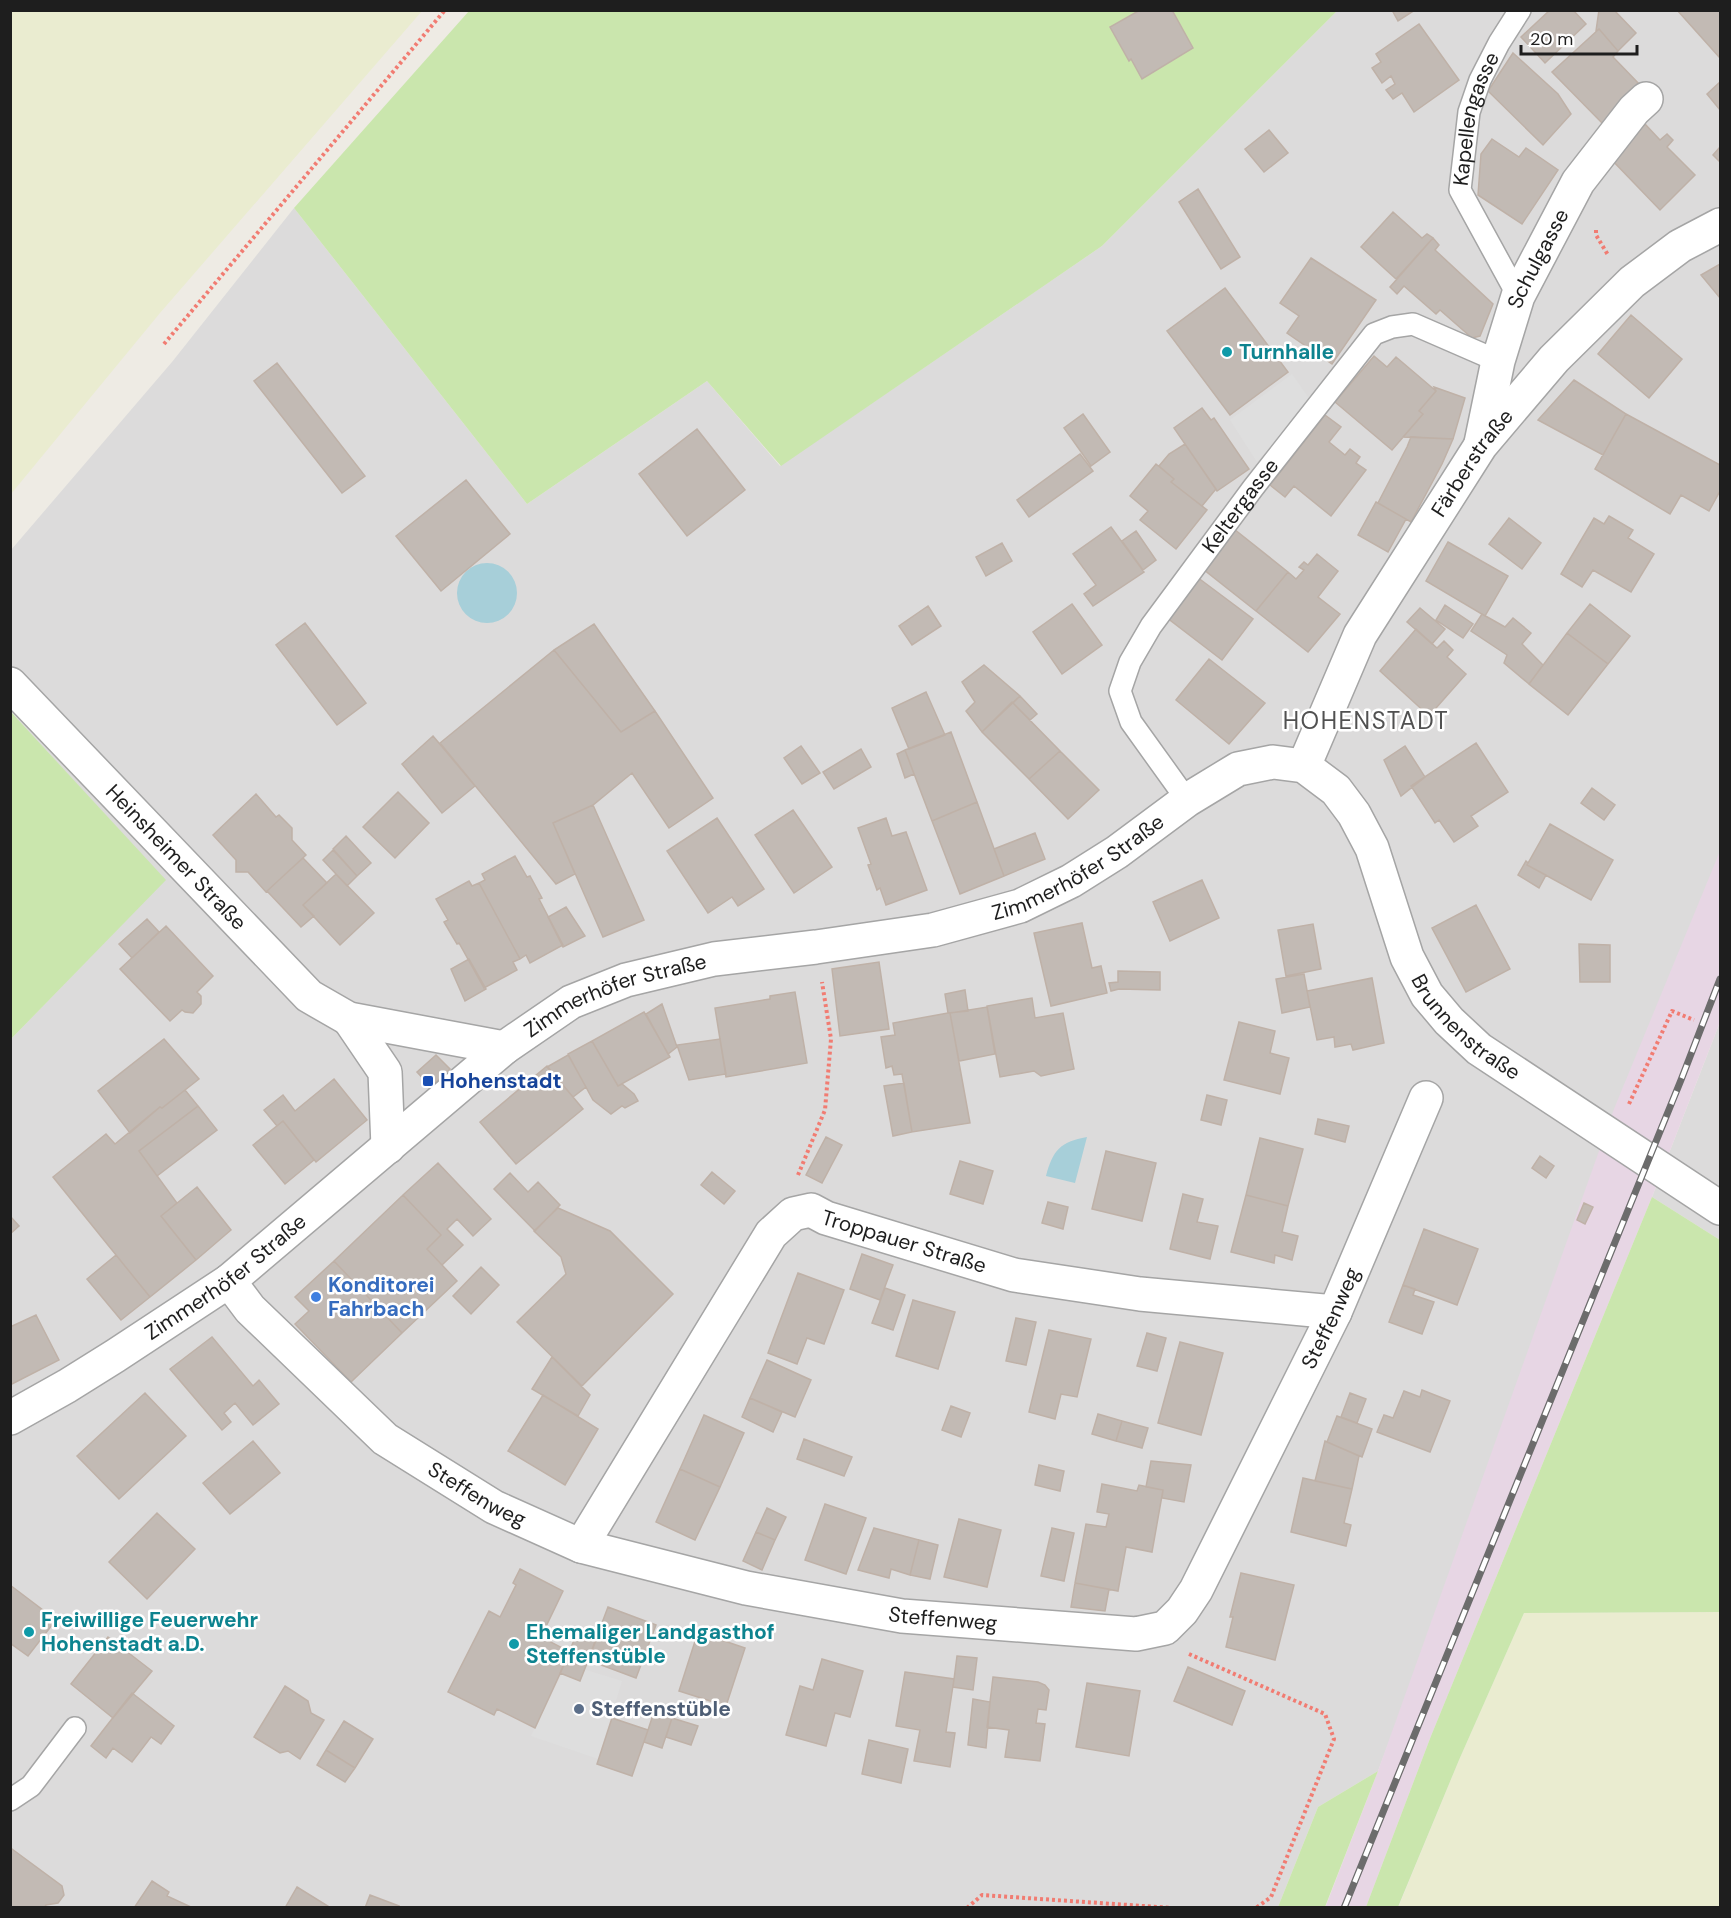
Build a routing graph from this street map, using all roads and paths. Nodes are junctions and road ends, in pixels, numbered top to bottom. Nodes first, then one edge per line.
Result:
1 (446, 10) edge
2 (1520, 10) edge
3 (1646, 99) dead end
4 (1720, 225) edge
5 (1518, 296) junction
6 (165, 344) dead end
7 (1498, 361) junction
8 (1481, 445) junction
9 (10, 684) edge
10 (1304, 766) junction
11 (1187, 800) junction
12 (816, 947) junction
13 (349, 1019) junction
14 (1694, 1020) dead end
15 (504, 1048) junction
16 (1426, 1098) dead end
17 (1629, 1106) dead end
18 (388, 1147) junction
19 (1720, 1208) edge
20 (793, 1214) junction
21 (229, 1281) junction
22 (1335, 1312) junction
23 (10, 1418) edge
24 (581, 1546) junction
25 (1165, 1628) junction
26 (75, 1728) dead end
27 (10, 1800) edge
28 (967, 1908) edge
29 (1173, 1908) edge
30 (1256, 1908) edge

1 - 6 path
2 - 5 lane, Kapellengasse
3 - 5 street, Schulgasse
4 - 8 street, Färberstraße
5 - 7 street, Schulgasse
7 - 8 street, Schulgasse
7 - 11 lane, Keltergasse
8 - 10 street, Färberstraße
9 - 13 street, Heinsheimer Straße
10 - 11 street, Zimmerhöfer Straße
10 - 19 street, Brunnenstraße
11 - 12 street, Zimmerhöfer Straße
12 - 15 street, Zimmerhöfer Straße
12 - 20 path
13 - 15 street, Heinsheimer Straße
13 - 18 street, Heinsheimer Straße
14 - 17 path
15 - 18 street, Zimmerhöfer Straße
16 - 22 street, Steffenweg
18 - 21 street, Zimmerhöfer Straße
20 - 22 street, Troppauer Straße
20 - 24 street, Troppauer Straße
21 - 23 street, Zimmerhöfer Straße
21 - 24 street, Steffenweg
22 - 25 street, Steffenweg
24 - 25 street, Steffenweg
25 - 30 path
26 - 27 lane
28 - 29 path

